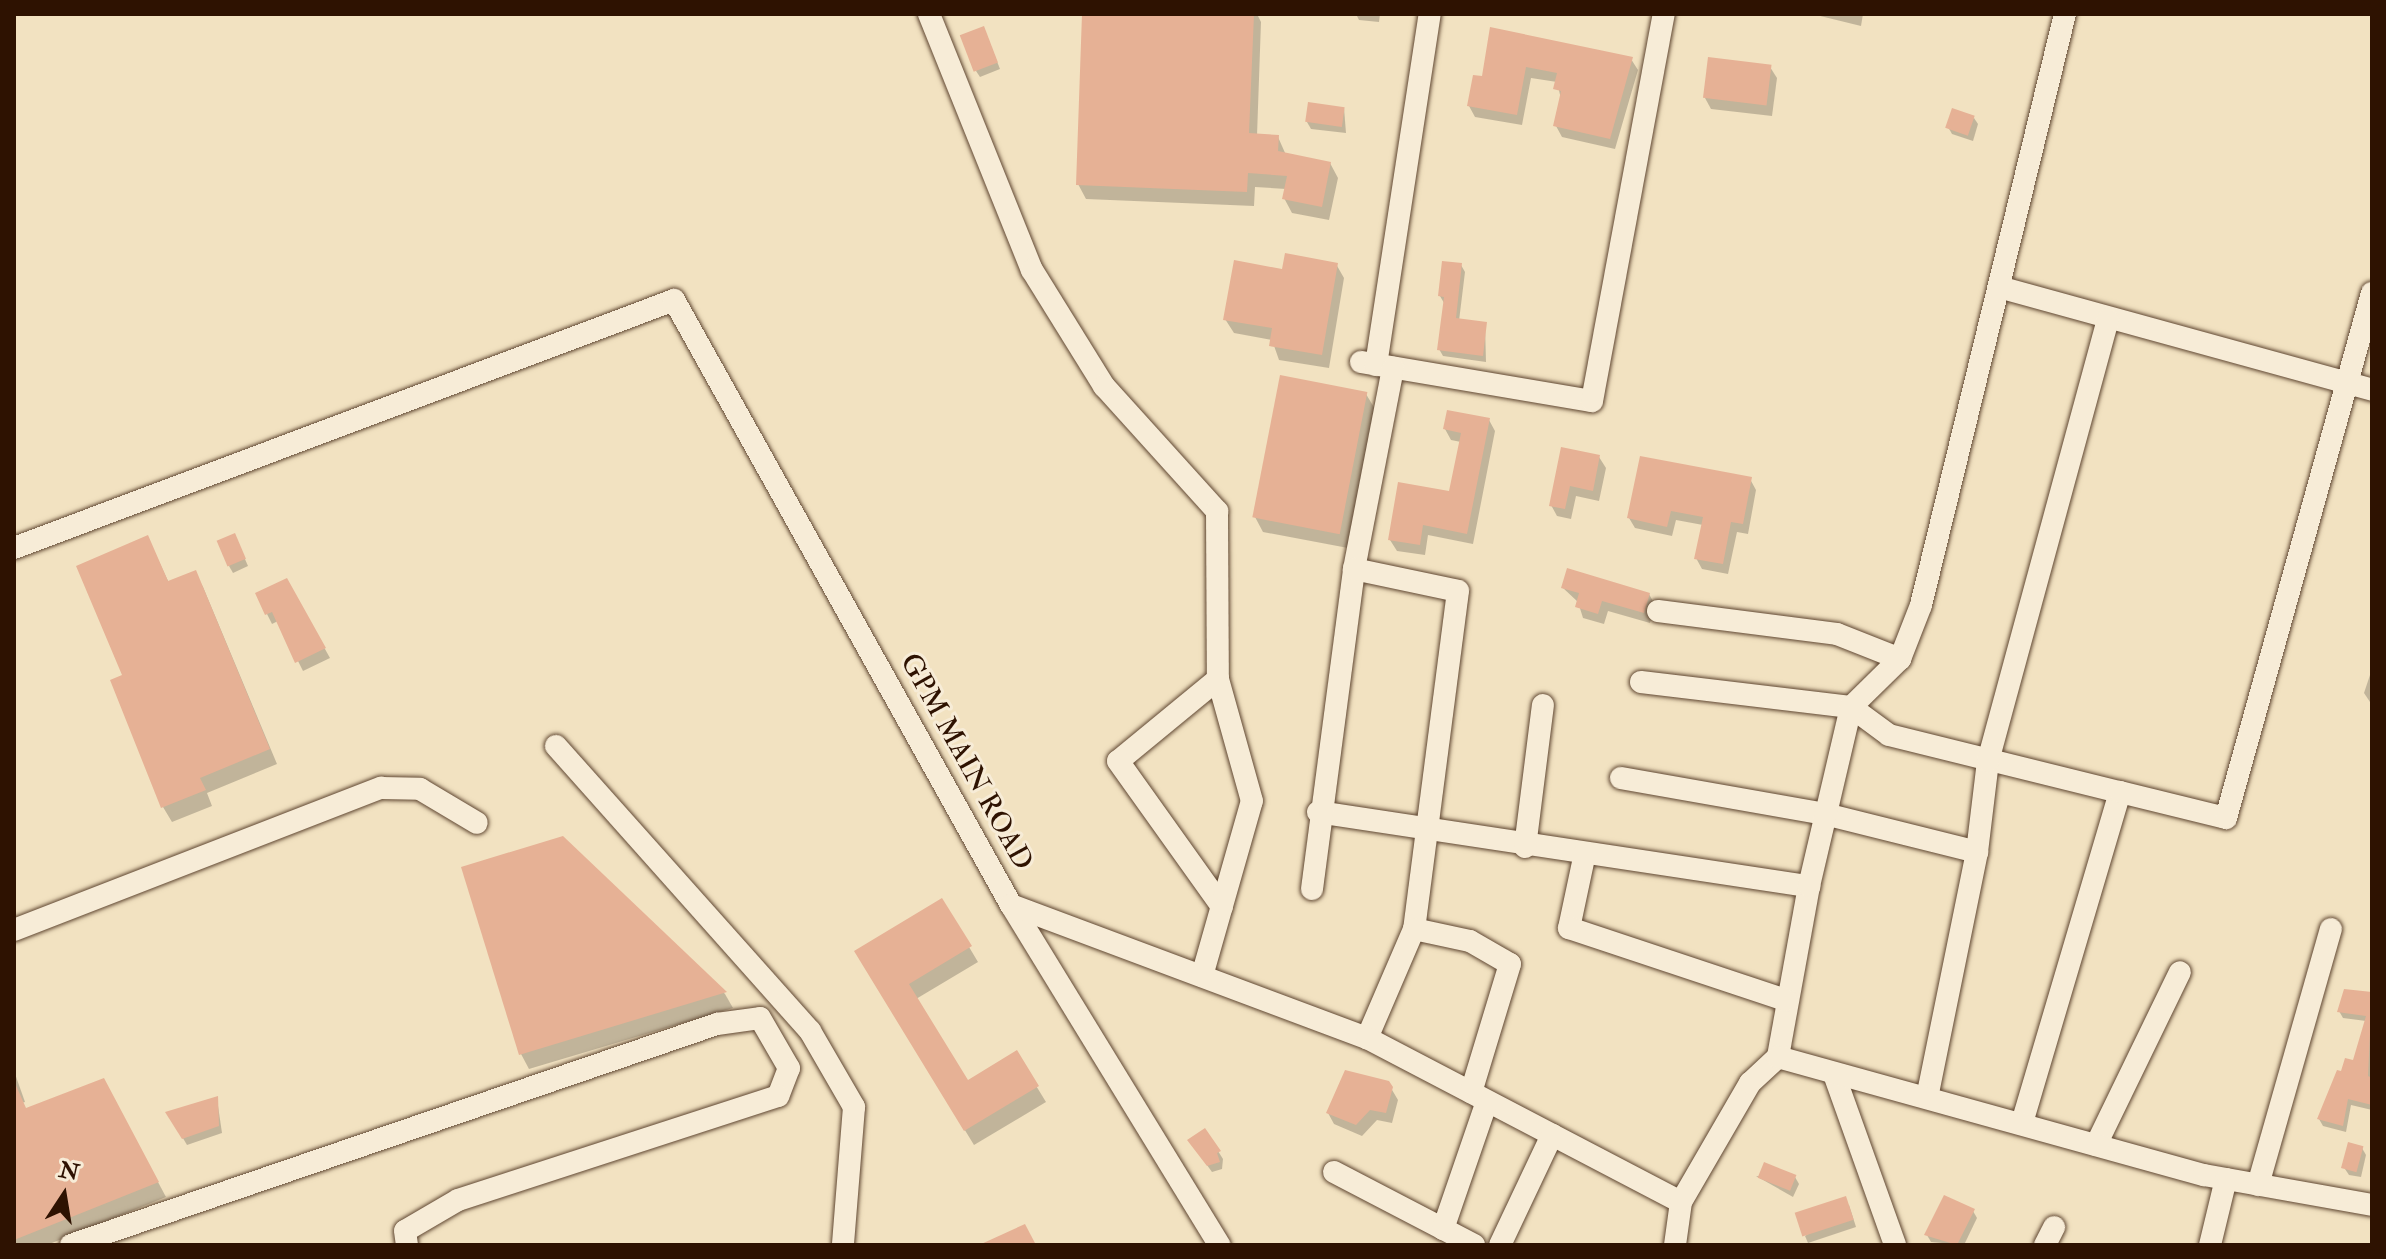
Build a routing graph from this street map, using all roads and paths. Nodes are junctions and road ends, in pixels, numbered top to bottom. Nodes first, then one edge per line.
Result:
1 (929, 14) edge
2 (1430, 14) edge
3 (1664, 14) edge
4 (2065, 14) edge
5 (1999, 287) junction
6 (2372, 293) edge
7 (2108, 320) junction
8 (1377, 365) junction
9 (2347, 383) junction
10 (2372, 390) edge
11 (14, 548) edge
12 (1354, 569) junction
13 (1658, 611) dead end
14 (1900, 659) junction
15 (1218, 679) junction
16 (1641, 682) dead end
17 (1543, 705) dead end
18 (1851, 707) junction
19 (556, 746) dead end
20 (1988, 761) junction
21 (1621, 778) dead end
22 (2120, 792) junction
23 (1318, 812) junction
24 (1825, 814) junction
25 (477, 823) dead end
26 (1425, 832) junction
27 (1525, 847) junction
28 (1977, 852) junction
29 (1585, 853) junction
30 (1809, 886) junction
31 (1312, 889) dead end
32 (1011, 905) junction
33 (1222, 907) junction
34 (1414, 929) junction
35 (2331, 929) dead end
36 (14, 930) edge
37 (2180, 972) dead end
38 (1202, 976) junction
39 (1786, 1000) junction
40 (1367, 1038) junction
41 (1778, 1057) junction
42 (1835, 1077) junction
43 (1479, 1096) junction
44 (1927, 1097) junction
45 (2022, 1123) junction
46 (1552, 1135) junction
47 (2096, 1145) junction
48 (1334, 1172) dead end
49 (2226, 1179) junction
50 (2258, 1185) junction
51 (1681, 1202) junction
52 (2372, 1205) edge
53 (1458, 1239) edge
54 (71, 1245) edge
55 (407, 1245) edge
56 (843, 1245) edge
57 (1219, 1245) edge
58 (1500, 1245) edge
59 (1675, 1245) edge
60 (1895, 1245) edge
61 (2210, 1245) edge

1 - 15 street
2 - 8 street
3 - 8 street
4 - 5 street
5 - 7 street
5 - 14 street
6 - 9 street
7 - 9 street
7 - 20 street
8 - 12 street
9 - 10 street
9 - 22 street
11 - 32 street, GPM MAIN ROAD
12 - 23 street
12 - 26 street
13 - 14 street
14 - 18 street
15 - 33 street
15 - 33 street
16 - 18 street
17 - 27 street
18 - 20 street
18 - 24 street
19 - 56 street
20 - 22 street
20 - 28 street
21 - 24 street
22 - 45 street
23 - 26 street
23 - 31 street
24 - 28 street
24 - 30 street
25 - 36 street
26 - 27 street
26 - 34 street
27 - 29 street
28 - 44 street
29 - 30 street
29 - 39 street
30 - 39 street
32 - 38 street
32 - 57 street, GPM MAIN ROAD
33 - 38 street
34 - 40 street
34 - 43 street
35 - 50 street
37 - 47 street
38 - 40 street
39 - 41 street
40 - 43 street
41 - 42 street
41 - 51 street
42 - 44 street
42 - 60 street
43 - 46 street
43 - 53 street
44 - 45 street
45 - 47 street
46 - 51 street
46 - 58 street
47 - 49 street
48 - 53 street
49 - 50 street
49 - 61 street
50 - 52 street
51 - 59 street
54 - 55 street

